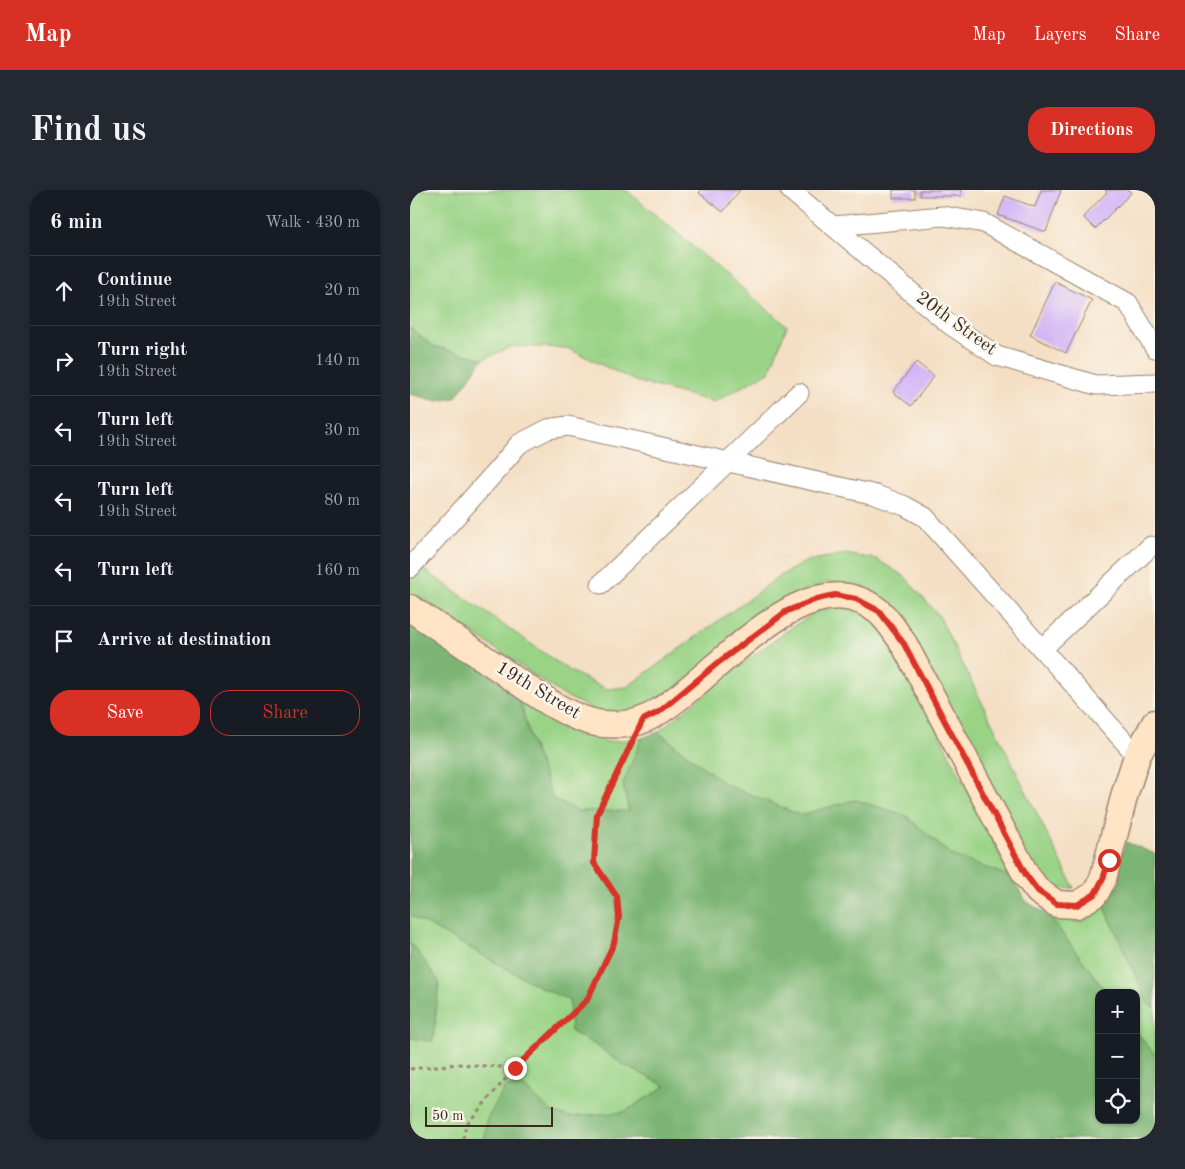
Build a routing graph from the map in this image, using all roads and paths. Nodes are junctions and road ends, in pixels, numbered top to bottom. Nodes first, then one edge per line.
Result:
1 (790, 190) edge
2 (834, 226) junction
3 (1155, 348) edge
4 (1155, 383) edge
5 (799, 393) dead end
6 (727, 462) junction
7 (1151, 546) dead end
8 (410, 568) edge
9 (601, 584) dead end
10 (410, 608) edge
11 (1042, 649) junction
12 (643, 720) junction
13 (1155, 723) edge
14 (1136, 756) junction
15 (515, 1068) junction
16 (410, 1069) edge
17 (463, 1139) edge

1 - 2 street, 20th Street
2 - 3 street
2 - 4 street, 20th Street
5 - 6 street
6 - 8 street
6 - 9 street
6 - 11 street
7 - 11 street
10 - 12 street, 19th Street
11 - 14 street
12 - 14 street, 19th Street
12 - 15 path
13 - 14 street, 19th Street
15 - 16 path
15 - 17 path

